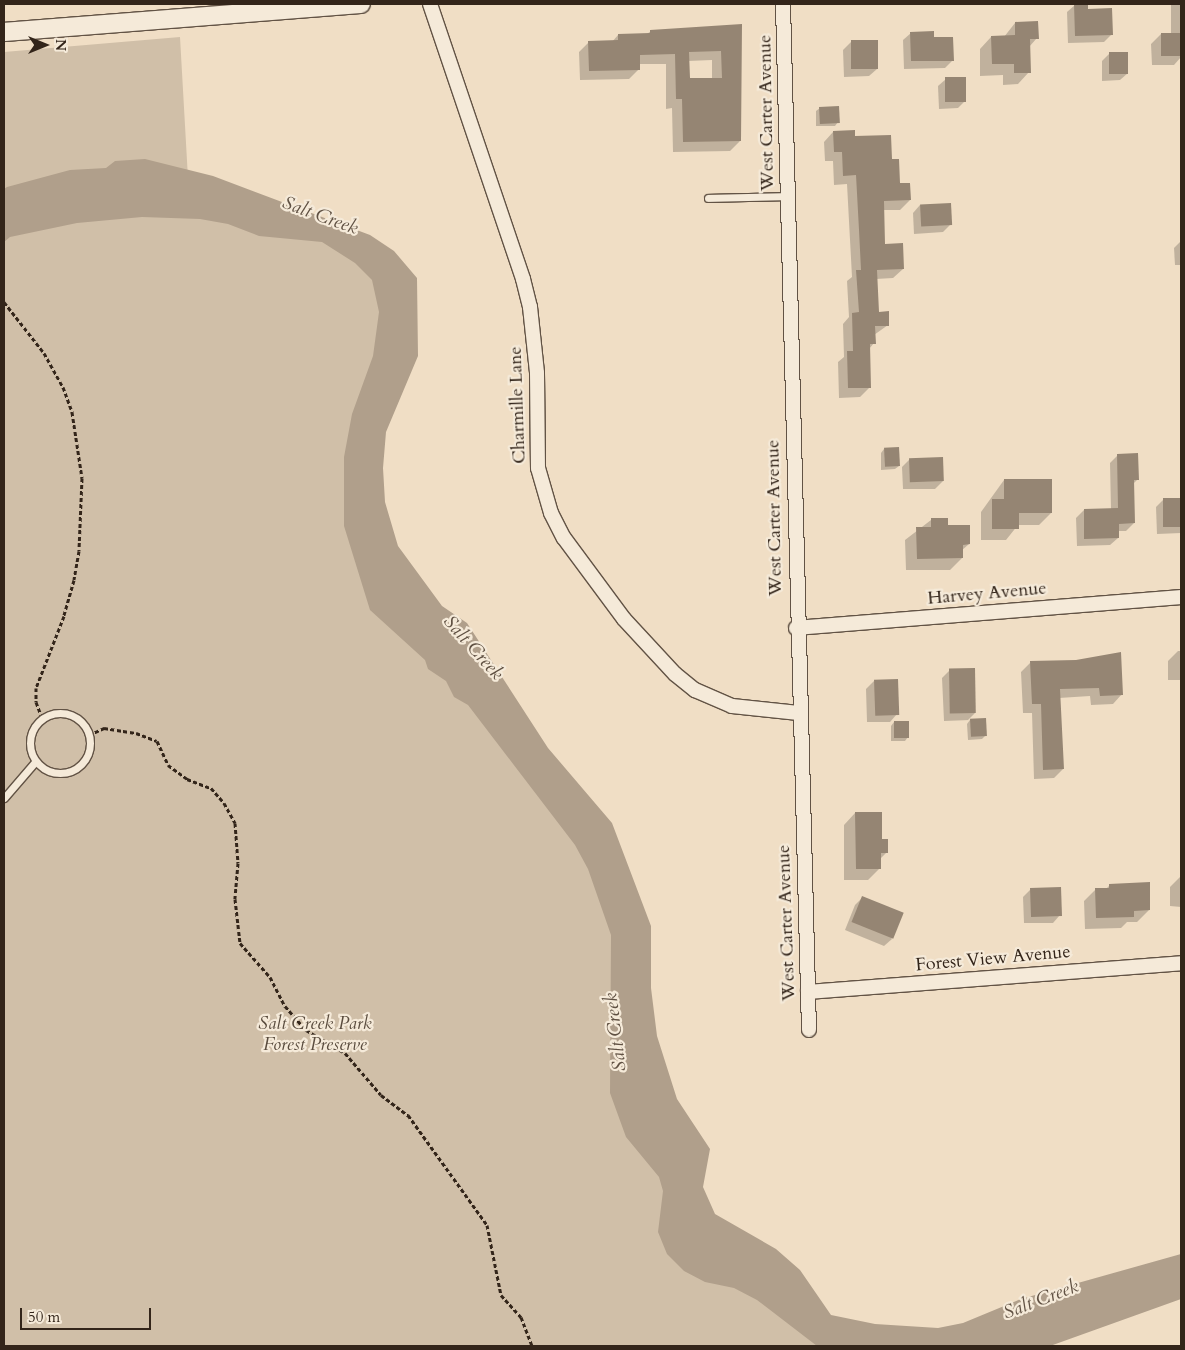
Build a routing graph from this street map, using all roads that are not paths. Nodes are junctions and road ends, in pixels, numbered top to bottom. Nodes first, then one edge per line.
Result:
1 (361, 4) edge
2 (430, 4) edge
3 (783, 4) edge
4 (210, 10) edge
5 (4, 32) edge
6 (788, 196) junction
7 (708, 198) dead end
8 (1181, 597) edge
9 (796, 628) junction
10 (799, 713) junction
11 (35, 762) junction
12 (4, 798) edge
13 (1181, 962) edge
14 (808, 992) junction
15 (809, 1030) dead end

1 - 4 street
2 - 10 street, Charmille Lane
3 - 6 street, West Carter Avenue
4 - 5 street
6 - 7 lane
6 - 9 street, West Carter Avenue
8 - 9 street, Harvey Avenue
9 - 10 street, West Carter Avenue
10 - 14 street, West Carter Avenue
11 - 11 lane
11 - 12 lane
13 - 14 street, Forest View Avenue
14 - 15 street, West Carter Avenue

